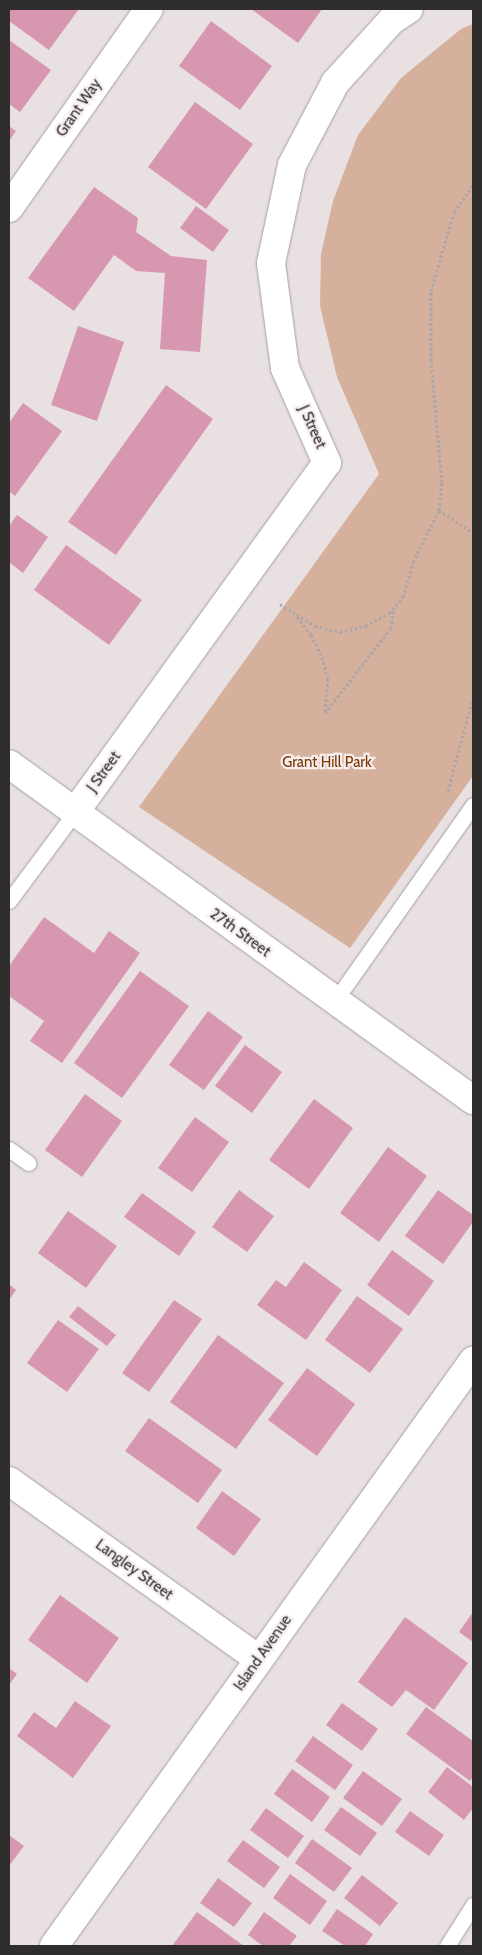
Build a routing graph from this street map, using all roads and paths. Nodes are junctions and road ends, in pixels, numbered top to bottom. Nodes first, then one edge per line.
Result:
1 (149, 9) edge
2 (409, 9) edge
3 (473, 185) edge
4 (9, 208) edge
5 (439, 510) junction
6 (473, 532) edge
7 (280, 604) dead end
8 (394, 607) junction
9 (295, 614) junction
10 (9, 764) edge
11 (473, 805) edge
12 (75, 812) junction
13 (9, 901) edge
14 (334, 1002) junction
15 (473, 1100) edge
16 (9, 1149) edge
17 (28, 1163) dead end
18 (473, 1361) edge
19 (9, 1481) edge
20 (259, 1659) junction
21 (473, 1905) edge
22 (54, 1946) edge
23 (447, 1946) edge

1 - 4 street, Grant Way
2 - 12 street, J Street
3 - 5 path
5 - 6 path
5 - 8 path
7 - 9 path
8 - 9 path
8 - 9 path
10 - 12 street, 27th Street
11 - 14 lane
12 - 13 lane
12 - 14 street, 27th Street
14 - 15 street, 27th Street
16 - 17 lane
18 - 20 street, Island Avenue
19 - 20 street, Langley Street
20 - 22 street, Island Avenue
21 - 23 lane

